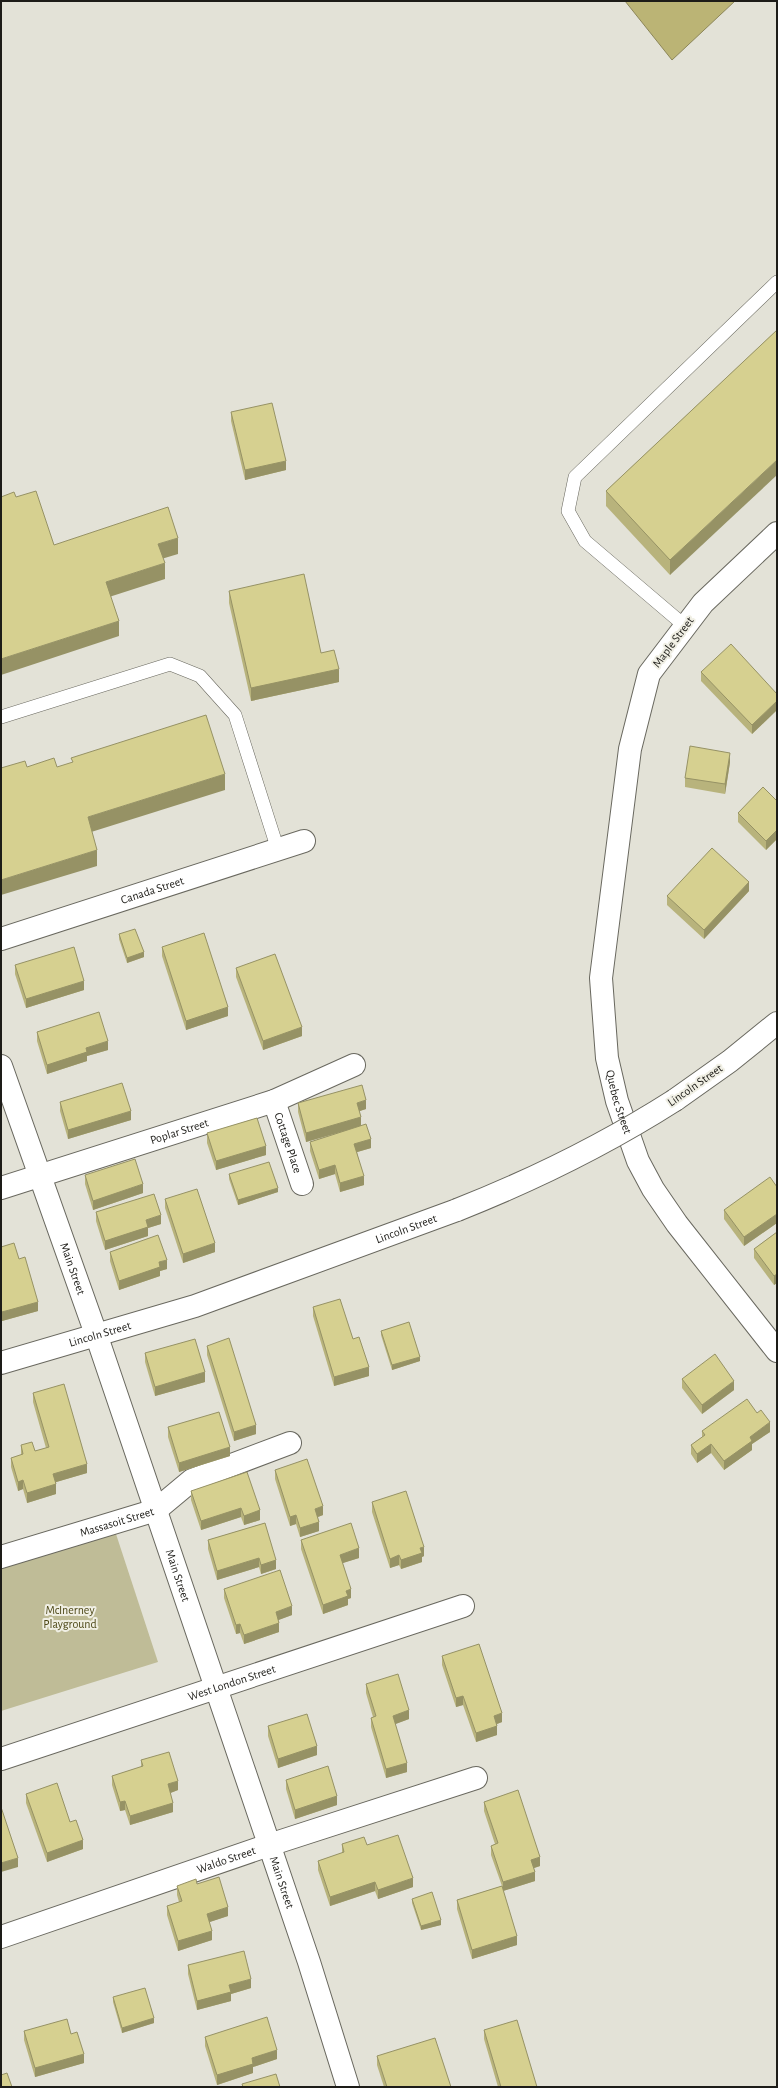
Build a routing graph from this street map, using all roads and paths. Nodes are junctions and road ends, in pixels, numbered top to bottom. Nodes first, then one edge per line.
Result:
1 (777, 282) edge
2 (777, 533) edge
3 (685, 626) junction
4 (1, 717) edge
5 (624, 807) joint
6 (304, 841) dead end
7 (278, 850) junction
8 (1, 939) edge
9 (777, 1023) edge
10 (354, 1065) dead end
11 (1, 1066) edge
12 (274, 1101) junction
13 (40, 1175) junction
14 (302, 1184) dead end
15 (1, 1188) edge
16 (96, 1334) junction
17 (777, 1351) edge
18 (1, 1364) edge
19 (290, 1443) dead end
20 (156, 1510) junction
21 (1, 1557) edge
22 (463, 1606) dead end
23 (216, 1687) junction
24 (1, 1759) edge
25 (476, 1778) dead end
26 (269, 1845) junction
27 (1, 1938) edge
28 (348, 2087) edge

1 - 3 lane
2 - 3 street, Maple Street
3 - 5 street, Maple Street
4 - 7 lane
5 - 17 street, Quebec Street
6 - 7 street, Canada Street
7 - 8 street, Canada Street
9 - 16 street, Lincoln Street, bridge
10 - 12 street, Poplar Street
11 - 13 street, Main Street
12 - 13 street, Poplar Street
12 - 14 street, Cottage Place
13 - 15 street, Poplar Street
13 - 16 street, Main Street
16 - 18 street, Lincoln Street
16 - 20 street, Main Street
19 - 20 street, Massasoit Street
20 - 21 street, Massasoit Street
20 - 23 street, Main Street
22 - 23 street, West London Street
23 - 24 street, West London Street
23 - 26 street, Main Street
25 - 26 street, Waldo Street
26 - 27 street, Waldo Street
26 - 28 street, Main Street

